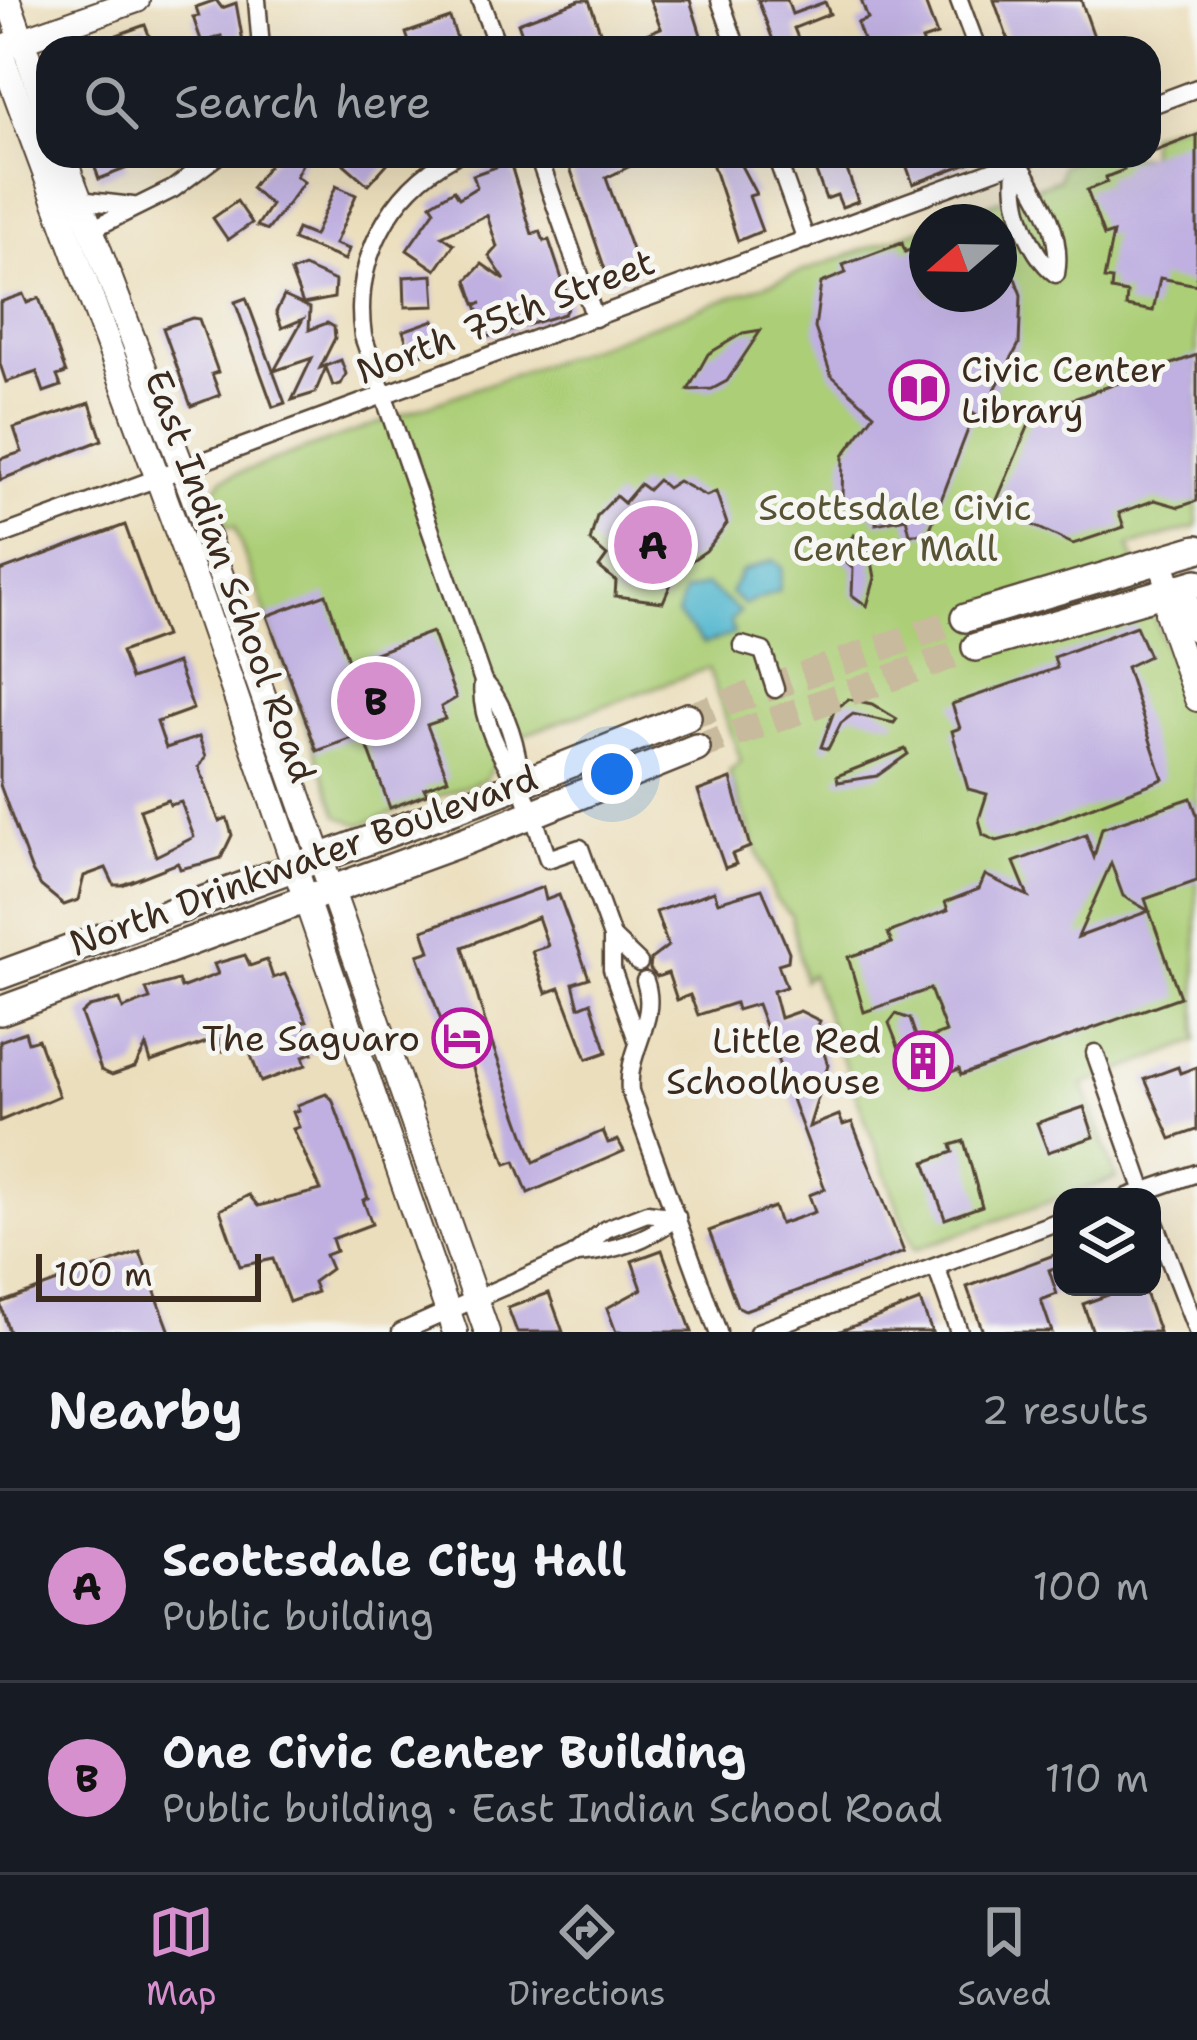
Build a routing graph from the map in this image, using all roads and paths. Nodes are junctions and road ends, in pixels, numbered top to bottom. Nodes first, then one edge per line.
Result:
1 (8, 0) edge
2 (137, 0) edge
3 (257, 0) edge
4 (480, 0) edge
5 (720, 0) edge
6 (959, 0) edge
7 (37, 36) edge
8 (260, 36) edge
9 (494, 36) edge
10 (733, 36) edge
11 (972, 36) edge
12 (36, 37) edge
13 (7, 47) edge
14 (1197, 88) edge
15 (36, 94) edge
16 (1161, 102) edge
17 (36, 123) edge
18 (53, 168) edge
19 (68, 168) edge
20 (202, 168) edge
21 (439, 168) edge
22 (542, 168) edge
23 (780, 168) edge
24 (996, 168) edge
25 (1018, 168) edge
26 (1028, 168) edge
27 (80, 200) junction
28 (134, 206) junction
29 (92, 230) junction
30 (806, 240) junction
31 (595, 318) junction
32 (382, 398) junction
33 (171, 475) junction
34 (0, 536) edge
35 (1197, 549) edge
36 (1160, 560) junction
37 (1184, 587) edge
38 (965, 618) tunnel mouth
39 (1197, 630) edge
40 (742, 645) dead end
41 (976, 647) tunnel mouth
42 (775, 689) dead end
43 (1197, 699) edge
44 (687, 717) tunnel mouth
45 (696, 748) tunnel mouth
46 (519, 784) junction
47 (532, 815) junction
48 (308, 860) junction
49 (319, 894) junction
50 (612, 937) junction
51 (42, 959) junction
52 (0, 975) edge
53 (0, 994) edge
54 (0, 1011) edge
55 (637, 1040) junction
56 (1096, 1053) dead end
57 (1197, 1173) edge
58 (1137, 1188) edge
59 (1157, 1188) edge
60 (677, 1216) junction
61 (1053, 1223) edge
62 (1161, 1238) edge
63 (936, 1267) junction
64 (476, 1299) junction
65 (452, 1323) edge
66 (1197, 1331) edge
67 (401, 1332) edge
68 (487, 1332) edge
69 (718, 1332) edge
70 (758, 1332) edge
71 (958, 1332) edge

1 - 13 main road, East Indian School Road
2 - 7 main road
3 - 8 street
4 - 9 street
5 - 10 street
6 - 11 street
12 - 13 main road
13 - 15 main road, East Indian School Road
13 - 17 main road, East Indian School Road
14 - 16 street
18 - 33 main road, East Indian School Road
19 - 27 main road, East Indian School Road
20 - 28 street
21 - 32 street
22 - 31 street
23 - 30 street
24 - 30 street, North 75th Street
25 - 26 street
27 - 28 street
27 - 29 main road, East Indian School Road
28 - 29 street
29 - 33 main road, East Indian School Road
30 - 31 street, North 75th Street
31 - 32 street, North 75th Street
32 - 33 street, North 75th Street
32 - 46 street
33 - 34 street, North 75th Street
33 - 48 main road, East Indian School Road
35 - 36 main road
36 - 37 main road
36 - 38 main road
37 - 39 main road
37 - 41 main road
37 - 43 main road
40 - 42 street
44 - 46 main road, North Drinkwater Boulevard
45 - 47 main road, North Drinkwater Boulevard
46 - 47 street
46 - 48 main road, North Drinkwater Boulevard
47 - 49 main road, North Drinkwater Boulevard
47 - 50 street
48 - 49 main road, East Indian School Road
48 - 51 main road, North Drinkwater Boulevard
49 - 54 main road, North Drinkwater Boulevard
49 - 64 main road, East Indian School Road
49 - 65 main road, East Indian School Road
50 - 55 street
50 - 55 street
51 - 52 main road, North Drinkwater Boulevard
51 - 53 main road
55 - 60 street
56 - 58 street
57 - 59 street
60 - 64 street
60 - 69 street
61 - 63 street
62 - 66 street
63 - 70 street
63 - 71 street
64 - 65 street
64 - 68 main road, East Indian School Road
65 - 67 street

